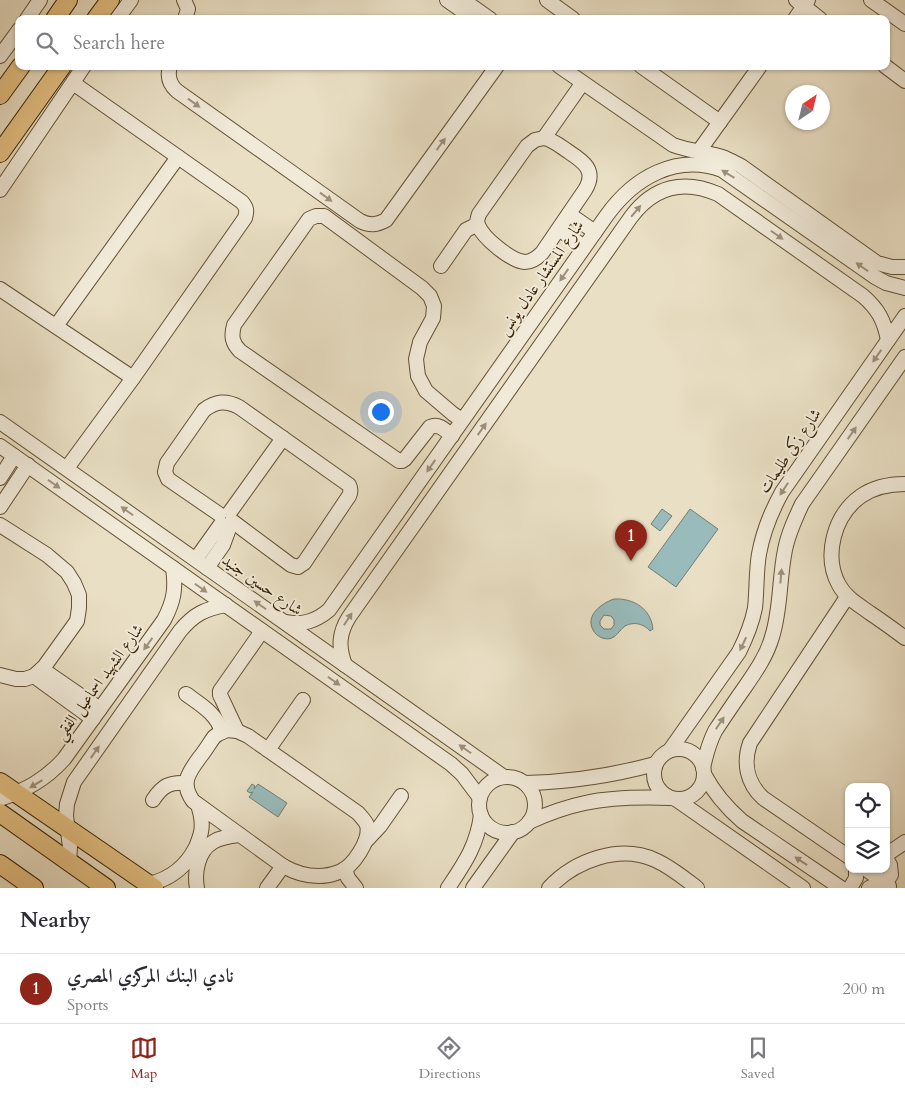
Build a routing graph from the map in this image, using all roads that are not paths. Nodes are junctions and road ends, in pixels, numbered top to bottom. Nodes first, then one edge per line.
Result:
1 (40, 0) edge
2 (68, 0) edge
3 (110, 0) edge
4 (131, 0) edge
5 (184, 0) edge
6 (447, 0) edge
7 (463, 0) edge
8 (547, 0) edge
9 (872, 0) edge
10 (802, 2) edge
11 (30, 15) edge
12 (57, 15) edge
13 (99, 15) edge
14 (120, 15) edge
15 (186, 15) edge
16 (468, 15) edge
17 (484, 15) edge
18 (568, 15) edge
19 (796, 15) edge
20 (816, 15) edge
21 (905, 24) edge
22 (15, 35) edge
23 (0, 56) edge
24 (18, 70) edge
25 (59, 70) edge
26 (81, 70) edge
27 (169, 70) edge
28 (494, 70) edge
29 (564, 70) edge
30 (647, 70) edge
31 (757, 70) edge
32 (890, 70) edge
33 (905, 80) edge
34 (73, 83) junction
35 (579, 88) dead end
36 (0, 95) edge
37 (720, 122) junction
38 (544, 138) junction
39 (699, 151) junction
40 (0, 152) edge
41 (178, 156) junction
42 (0, 190) edge
43 (569, 214) junction
44 (607, 215) junction
45 (478, 225) junction
46 (624, 227) junction
47 (559, 228) junction
48 (595, 232) junction
49 (584, 247) junction
50 (441, 266) dead end
51 (905, 267) edge
52 (905, 288) edge
53 (0, 289) edge
54 (905, 316) edge
55 (56, 326) junction
56 (888, 340) junction
57 (905, 357) edge
58 (133, 378) junction
59 (462, 420) junction
60 (0, 422) edge
61 (452, 436) junction
62 (283, 438) junction
63 (0, 446) edge
64 (14, 456) junction
65 (28, 465) junction
66 (66, 468) junction
67 (0, 478) edge
68 (82, 480) junction
69 (905, 483) edge
70 (71, 496) junction
71 (0, 508) edge
72 (227, 519) junction
73 (0, 525) edge
74 (766, 528) junction
75 (789, 535) junction
76 (196, 560) junction
77 (173, 568) junction
78 (208, 568) junction
79 (357, 570) junction
80 (374, 582) junction
81 (847, 597) junction
82 (226, 606) junction
83 (164, 620) junction
84 (285, 622) junction
85 (180, 631) junction
86 (262, 631) junction
87 (905, 638) edge
88 (345, 665) junction
89 (38, 672) junction
90 (0, 675) edge
91 (186, 694) dead end
92 (303, 700) dead end
93 (97, 714) junction
94 (237, 730) junction
95 (222, 732) junction
96 (268, 750) junction
97 (670, 750) junction
98 (655, 764) junction
99 (58, 766) junction
100 (704, 771) junction
101 (504, 777) junction
102 (0, 782) edge
103 (74, 782) junction
104 (186, 783) junction
105 (525, 783) junction
106 (8, 796) edge
107 (401, 796) dead end
108 (480, 798) junction
109 (673, 799) junction
110 (153, 800) dead end
111 (198, 805) junction
112 (0, 813) edge
113 (481, 815) junction
114 (529, 822) junction
115 (67, 827) junction
116 (513, 832) junction
117 (240, 835) junction
118 (206, 840) junction
119 (365, 842) junction
120 (905, 842) edge
121 (845, 854) edge
122 (890, 854) edge
123 (194, 860) junction
124 (69, 862) junction
125 (0, 864) edge
126 (890, 865) edge
127 (284, 866) junction
128 (346, 869) junction
129 (856, 873) edge
130 (871, 873) edge
131 (559, 885) edge
132 (152, 886) edge
133 (888, 886) edge
134 (34, 888) edge
135 (106, 888) edge
136 (197, 888) edge
137 (267, 888) edge
138 (356, 888) edge
139 (448, 888) edge
140 (473, 888) edge
141 (697, 888) edge
142 (803, 888) edge
143 (841, 888) edge
144 (850, 888) edge
145 (869, 888) edge

1 - 11 street
2 - 12 main road
3 - 13 main road
4 - 14 street
5 - 15 street
6 - 16 street
7 - 17 street
8 - 18 street
9 - 21 street
10 - 19 street
10 - 20 street
22 - 23 street
24 - 36 main road
25 - 40 main road
26 - 34 street
27 -> 28 street
29 - 39 street
30 - 37 street
31 - 37 street
32 - 33 street
34 - 41 street
34 - 42 street
35 - 38 street
37 - 39 street
38 - 43 street
38 - 45 street
39 - 51 street
41 - 55 street
41 - 58 street
43 - 47 street
43 - 48 street
44 - 46 street
44 - 48 street, شارع المستشار عادل يونس
52 -> 44 street, شارع المستشار عادل يونس
45 - 47 street
45 - 50 street
46 -> 56 street
80 -> 46 street
47 - 49 street
48 - 49 street, شارع المستشار عادل يونس
49 -> 59 street, شارع المستشار عادل يونس
53 - 55 street
54 - 56 street, شارع زكى طليمات
55 - 58 street
56 -> 74 street, شارع زكى طليمات
75 -> 57 street
58 - 66 street
59 - 61 street, شارع المستشار عادل يونس
59 - 61 street
60 - 66 street, شارع حسين جنيد
61 -> 79 street, شارع المستشار عادل يونس
62 - 72 street
62 - 72 street
62 - 72 street
63 - 64 street
64 - 65 street
64 - 67 street
65 -> 70 street
65 - 71 street
66 - 68 street, شارع حسين جنيد
68 - 70 street
76 -> 68 street, شارع حسين جنيد
69 - 81 street
70 - 77 street
72 - 76 street
72 - 78 street
73 - 89 street
74 - 75 street
74 -> 97 street, شارع زكى طليمات
100 -> 75 street
76 - 78 street, شارع حسين جنيد
77 -> 82 street
77 - 83 street, شارع الشهيد اسماعيل الفقي
84 -> 78 street, شارع حسين جنيد
79 - 80 street
79 - 84 street, شارع المستشار عادل يونس
88 -> 80 street
81 - 87 street
81 - 121 street
82 - 85 street
82 - 86 street
83 - 85 street
83 -> 93 street, شارع الشهيد اسماعيل الفقي
84 - 88 street, شارع حسين جنيد
103 -> 85 street
86 - 94 street
86 -> 108 street
101 -> 88 street, شارع حسين جنيد
89 - 90 street
89 - 93 street
91 - 95 street
92 - 96 street
93 - 99 street, شارع الشهيد اسماعيل الفقي
94 - 95 street
94 - 96 street
95 - 104 street
96 - 119 street
97 - 98 street
97 - 100 street
98 - 105 street
98 - 109 street
99 - 103 street
99 -> 106 street, شارع الشهيد اسماعيل الفقي
100 - 109 street
143 -> 100 street
101 - 105 street
101 - 108 street
102 - 106 main road
103 - 115 street
104 - 110 street
104 - 111 street
105 - 114 street
106 - 115 main road
107 - 119 street
108 - 113 street
109 - 114 street
109 - 142 street
111 - 117 street
111 - 118 street
112 - 124 main road
113 - 116 street
113 - 139 street
114 - 116 street
115 - 124 street
115 - 132 main road
116 - 140 street
117 - 118 street
117 - 127 street
118 - 123 street
119 - 128 street
120 - 122 street
123 - 132 street
123 - 136 street
124 - 135 main road
125 - 134 main road
126 - 133 street
127 - 128 street
127 - 137 street
128 - 138 street
129 - 144 street
130 - 133 street
131 - 141 street
133 - 145 street

